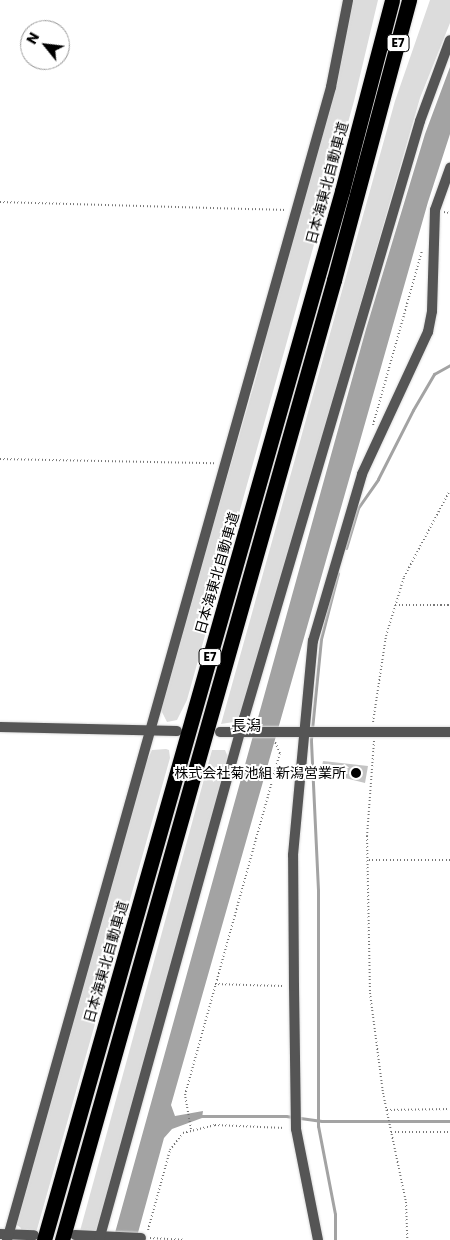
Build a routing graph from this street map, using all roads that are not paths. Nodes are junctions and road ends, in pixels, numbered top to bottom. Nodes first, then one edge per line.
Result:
1 (348, 0) edge
2 (386, 0) edge
3 (392, 0) edge
4 (409, 0) edge
5 (415, 0) edge
6 (450, 40) edge
7 (374, 74) junction
8 (387, 86) junction
9 (450, 168) edge
10 (0, 727) edge
11 (177, 731) dead end
12 (242, 731) junction
13 (304, 731) junction
14 (151, 732) junction
15 (220, 732) dead end
16 (450, 732) edge
17 (5, 1236) edge
18 (39, 1237) edge
19 (68, 1237) edge
20 (103, 1239) edge
21 (144, 1239) edge
22 (318, 1240) edge

1 - 14 street
2 - 7 highway
3 - 7 highway, 日本海東北自動車道 / E7
4 - 8 highway, E7
5 - 8 highway
6 - 12 street
7 - 18 highway, 日本海東北自動車道 / E7
8 - 19 highway, E7
9 - 13 street
10 - 14 street
11 - 14 street
12 - 13 street
12 - 15 street
12 - 20 street
13 - 16 street
13 - 22 street
14 - 17 street
17 - 18 street
19 - 20 street
20 - 21 street

